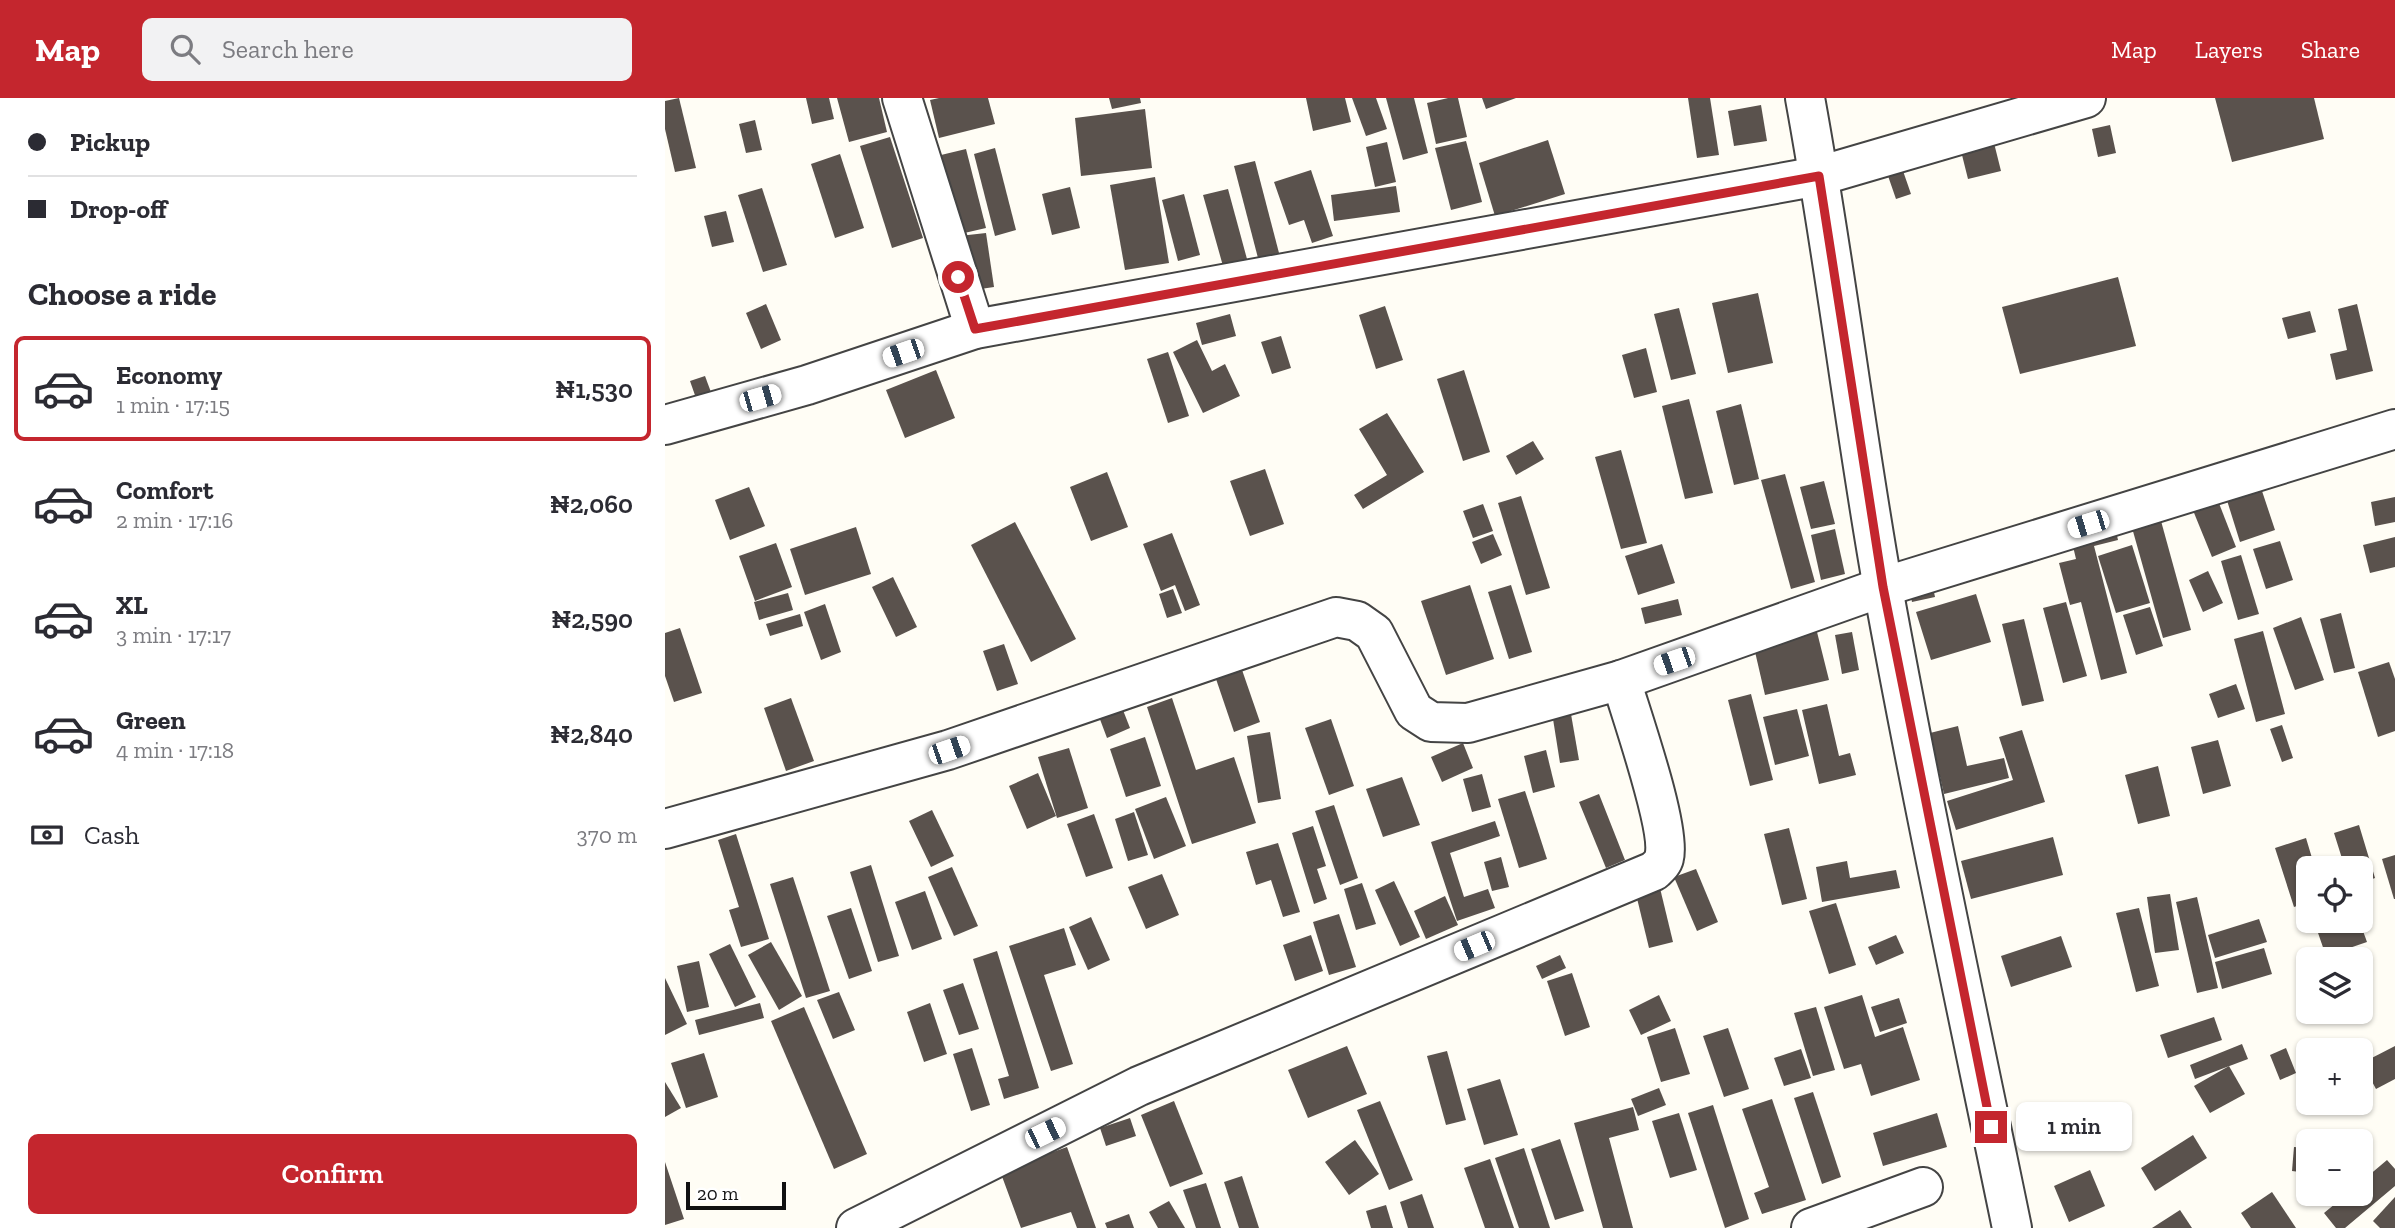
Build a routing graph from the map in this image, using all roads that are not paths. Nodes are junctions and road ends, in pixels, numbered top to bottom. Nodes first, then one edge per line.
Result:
1 (902, 98) edge
2 (1805, 98) edge
3 (2086, 98) edge
4 (1819, 176) junction
5 (975, 329) junction
6 (665, 425) edge
7 (2395, 429) edge
8 (1883, 587) junction
9 (1621, 680) junction
10 (665, 830) edge
11 (1923, 1187) dead end
12 (856, 1228) edge
13 (1811, 1228) edge
14 (2012, 1228) edge

1 - 5 street
2 - 4 street
3 - 4 street
4 - 5 street
4 - 8 street
5 - 6 street
7 - 8 street
8 - 9 street
8 - 14 street
9 - 10 street
9 - 12 street
11 - 13 street

